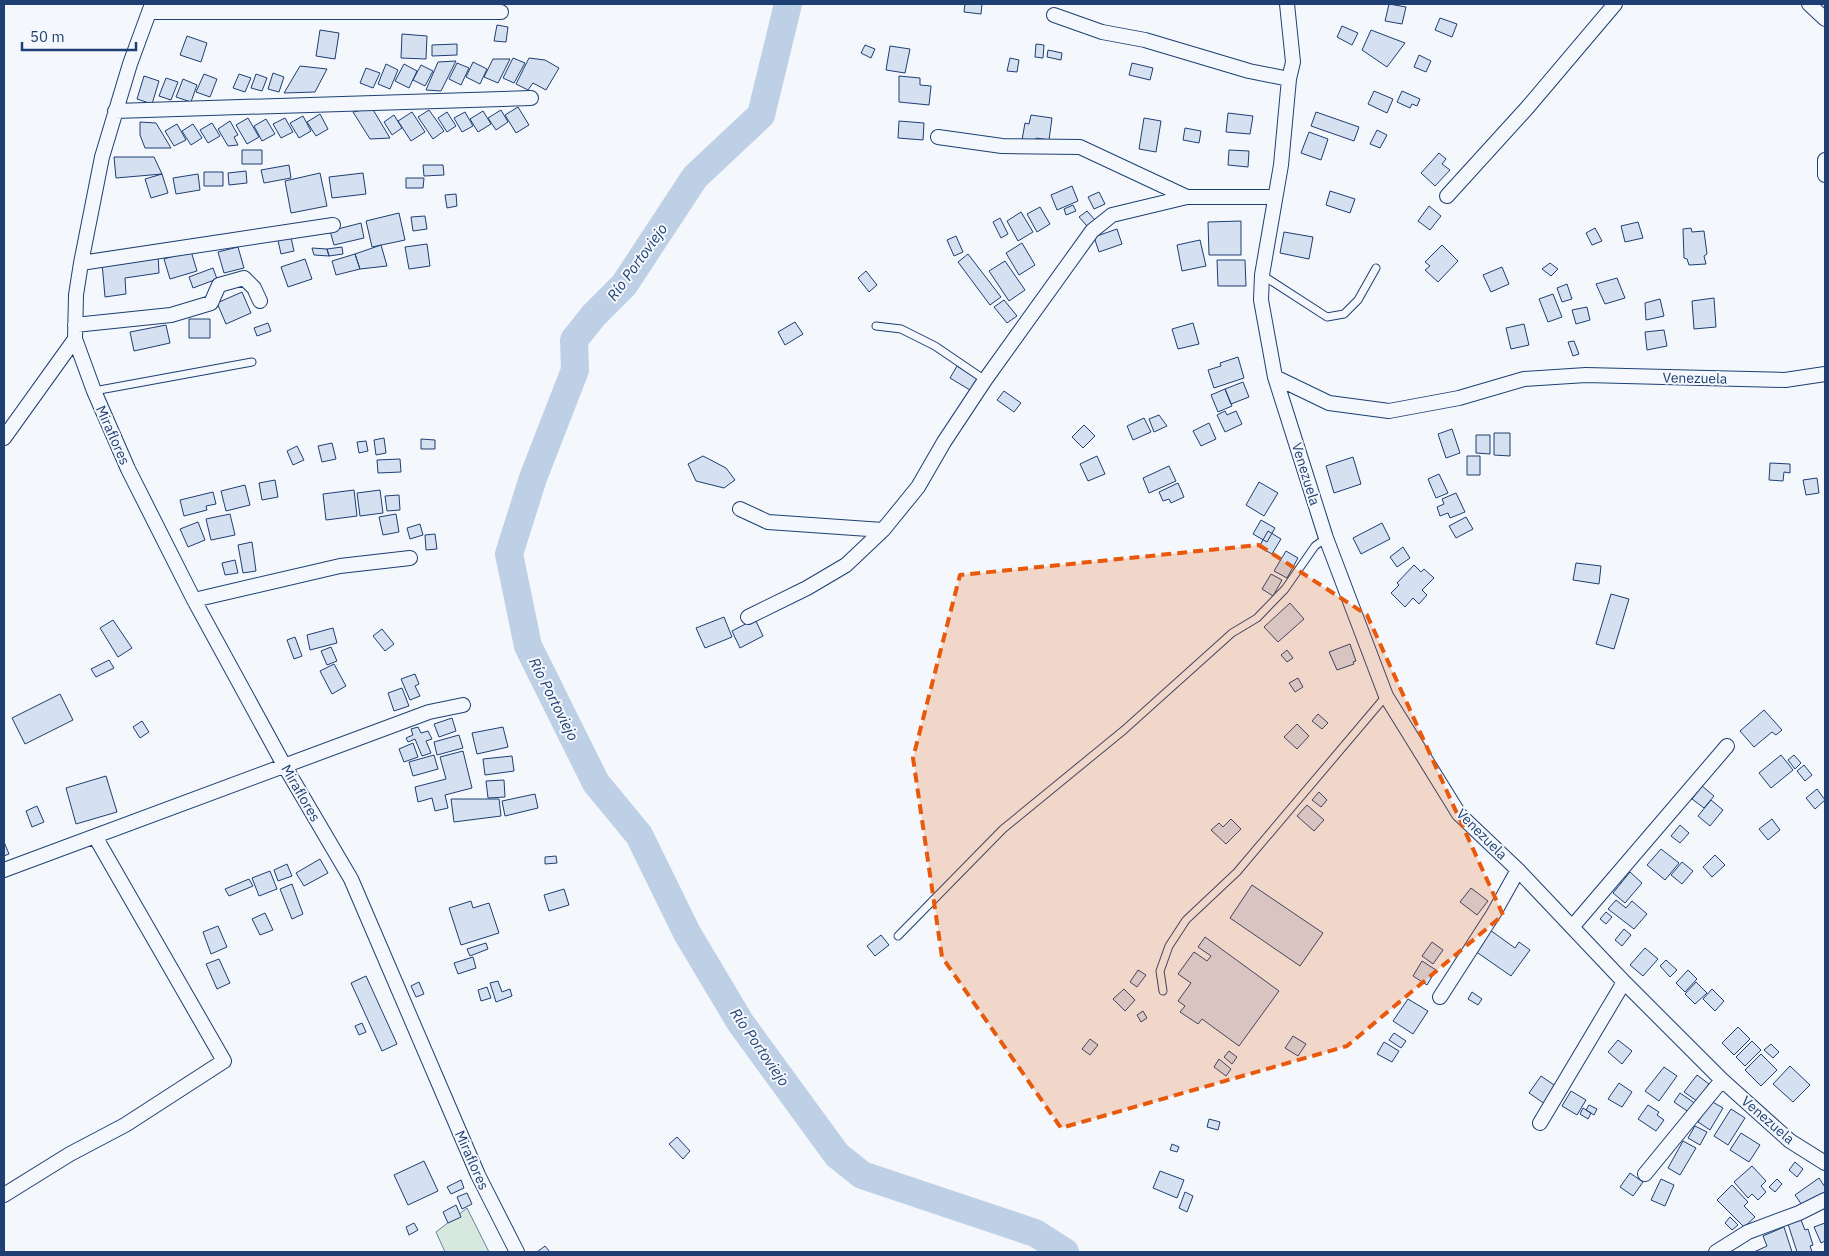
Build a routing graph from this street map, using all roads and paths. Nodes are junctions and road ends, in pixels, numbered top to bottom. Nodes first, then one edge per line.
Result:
1 (1287, 4) edge
2 (1615, 4) edge
3 (1809, 4) edge
4 (150, 8) edge
5 (501, 12) dead end
6 (1054, 15) dead end
7 (1825, 19) edge
8 (1289, 79) junction
9 (531, 98) dead end
10 (115, 111) junction
11 (938, 138) dead end
12 (1825, 160) edge
13 (1825, 176) edge
14 (1447, 196) dead end
15 (1187, 197) junction
16 (1275, 198) junction
17 (333, 224) dead end
18 (81, 263) junction
19 (1376, 268) dead end
20 (1262, 275) junction
21 (260, 301) dead end
22 (74, 325) junction
23 (876, 326) dead end
24 (75, 339) junction
25 (252, 362) dead end
26 (1825, 374) edge
27 (1275, 377) junction
28 (985, 380) junction
29 (94, 391) junction
30 (4, 438) edge
31 (740, 510) dead end
32 (883, 530) junction
33 (1326, 538) junction
34 (410, 558) dead end
35 (194, 600) junction
36 (748, 617) dead end
37 (1386, 696) junction
38 (462, 705) dead end
39 (1728, 746) dead end
40 (284, 765) junction
41 (96, 838) junction
42 (4, 870) edge
43 (1518, 870) junction
44 (1573, 926) junction
45 (898, 936) dead end
46 (1624, 982) junction
47 (1163, 991) dead end
48 (1440, 997) dead end
49 (1722, 1080) junction
50 (1540, 1123) dead end
51 (1825, 1163) edge
52 (1645, 1174) dead end
53 (4, 1195) edge
54 (1825, 1200) edge
55 (517, 1252) edge
56 (1716, 1252) edge

1 - 8 street, Venezuela
2 - 14 street
3 - 7 street
4 - 5 street
4 - 10 street, Miraflores
6 - 8 street
8 - 16 street, Venezuela
9 - 10 street
10 - 18 street, Miraflores
11 - 15 street
12 - 13 street
15 - 16 street
15 - 28 street
16 - 20 street, Venezuela
17 - 18 street
18 - 22 street, Miraflores
19 - 20 lane
20 - 27 street, Venezuela
21 - 22 street
22 - 24 street, Miraflores
23 - 28 lane
24 - 29 street, Miraflores
24 - 30 street
25 - 29 lane
26 - 27 street, Venezuela
27 - 33 street, Venezuela
28 - 32 street
29 - 35 street, Miraflores
31 - 32 street
32 - 36 street
33 - 37 street, Venezuela
33 - 45 lane
34 - 35 street
35 - 40 street, Miraflores
37 - 43 street, Venezuela
37 - 47 lane
38 - 40 street
39 - 44 street
40 - 41 street
40 - 55 street, Miraflores
41 - 42 street
41 - 53 street
43 - 44 street, Venezuela
43 - 48 street
44 - 46 street, Venezuela
46 - 49 street, Venezuela
46 - 50 street
49 - 51 street, Venezuela
49 - 52 street
54 - 56 street

